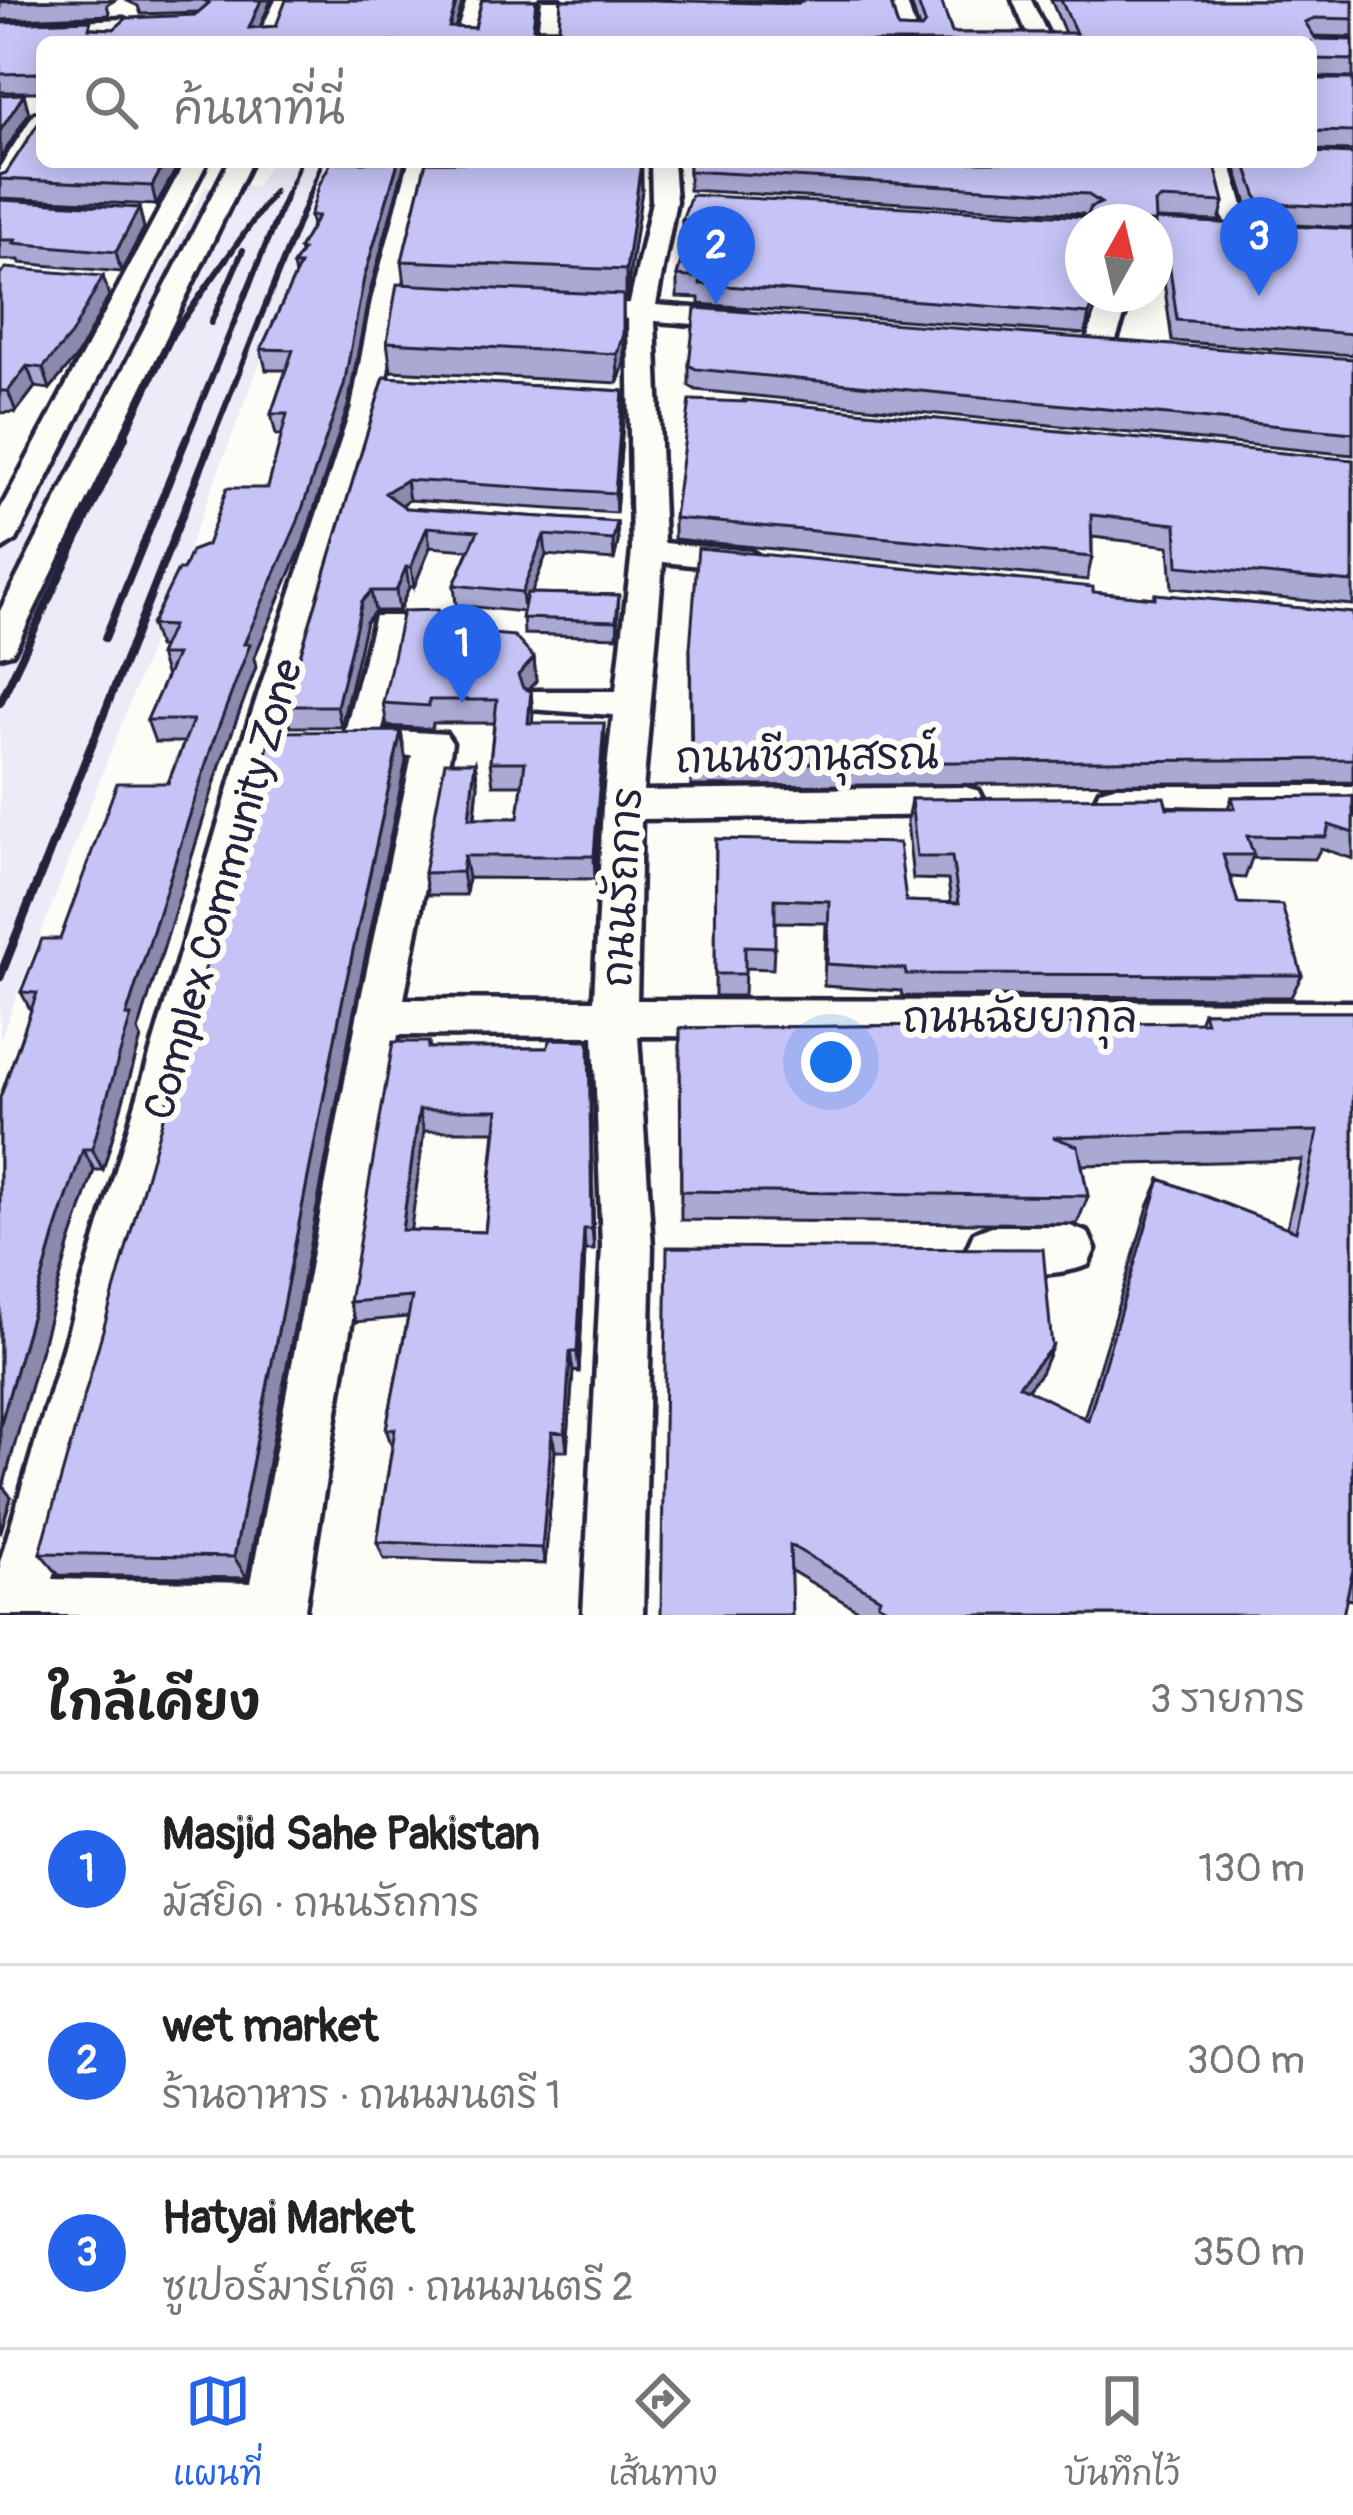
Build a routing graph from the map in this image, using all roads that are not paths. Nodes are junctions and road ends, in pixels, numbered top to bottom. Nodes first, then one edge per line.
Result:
1 (285, 0) edge
2 (476, 0) edge
3 (551, 0) edge
4 (898, 0) edge
5 (1022, 0) edge
6 (106, 5) dead end
7 (660, 5) edge
8 (683, 10) edge
9 (133, 25) junction
10 (0, 30) edge
11 (116, 36) edge
12 (268, 36) edge
13 (466, 36) edge
14 (548, 36) edge
15 (661, 36) edge
16 (907, 36) edge
17 (1038, 36) edge
18 (22, 144) edge
19 (192, 168) edge
20 (237, 168) edge
21 (426, 168) edge
22 (1222, 168) edge
23 (663, 184) edge
24 (0, 185) edge
25 (1241, 234) edge
26 (594, 309) edge
27 (641, 311) junction
28 (1109, 312) edge
29 (778, 322) edge
30 (1099, 348) edge
31 (640, 536) junction
32 (0, 540) edge
33 (789, 565) edge
34 (387, 624) dead end
35 (0, 645) edge
36 (542, 700) dead end
37 (632, 704) junction
38 (311, 743) junction
39 (1084, 800) edge
40 (1353, 800) edge
41 (992, 801) edge
42 (622, 805) junction
43 (615, 1015) junction
44 (379, 1017) junction
45 (1353, 1020) edge
46 (954, 1249) edge
47 (1070, 1249) dead end
48 (15, 1611) edge
49 (613, 1615) edge

1 - 12 street
2 - 13 street
3 - 14 street
4 - 16 street
5 - 17 street
6 - 9 street
7 - 8 street
7 - 15 street
9 - 10 street
9 - 11 street
18 - 24 street
19 - 32 street
20 - 35 street
21 - 38 street, Complex Community Zone
22 - 25 street
23 - 27 street, ถนนรัถการ
26 - 27 street
27 - 29 street
27 - 31 street, ถนนรัถการ
28 - 30 street
31 - 33 street
31 - 37 street, ถนนรัถการ
34 - 38 street
36 - 37 street
37 - 42 street, ถนนรัถการ
38 - 44 street
38 - 48 street, Complex Community Zone
39 - 40 street
41 - 42 street, ถนนชีวานุสรณ์
42 - 43 street, ถนนรัถการ
43 - 44 street, ถนนฉัยยากุล
43 - 45 street, ถนนฉัยยากุล
43 - 49 street, ถนนรัถการ
44 - 48 street
46 - 47 street

